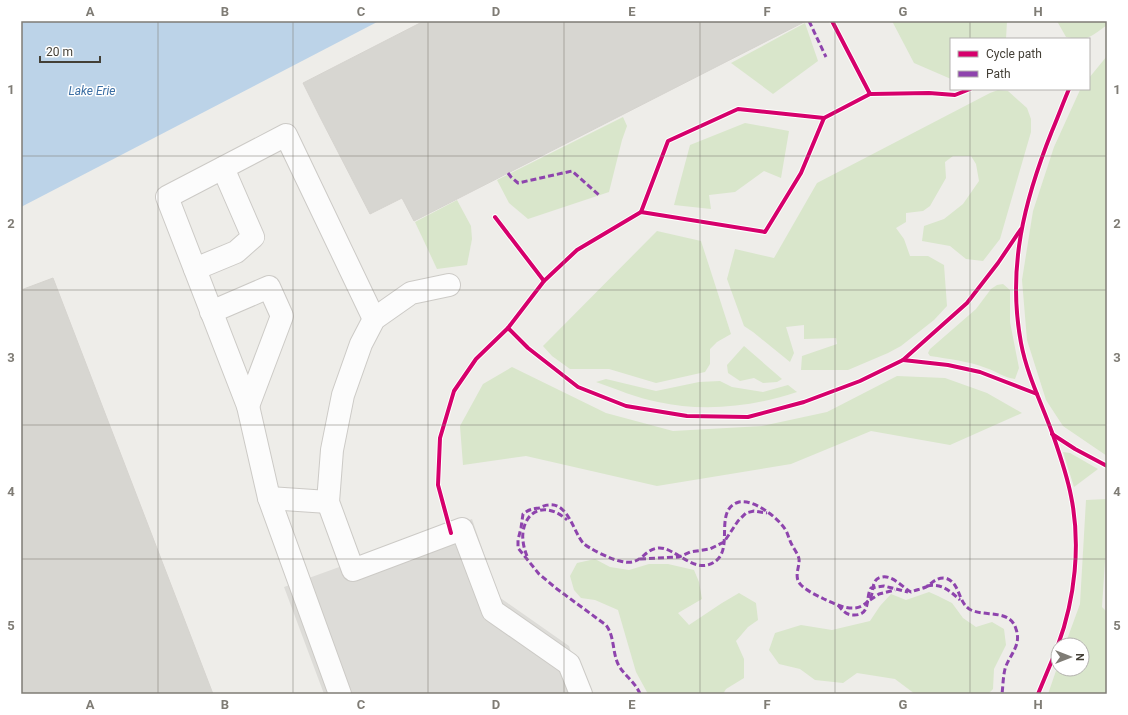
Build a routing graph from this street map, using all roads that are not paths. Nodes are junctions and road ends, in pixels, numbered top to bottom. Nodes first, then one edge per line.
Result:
1 (223, 168) junction
2 (195, 269) junction
3 (449, 285) dead end
4 (211, 312) junction
5 (374, 319) junction
6 (248, 406) junction
7 (269, 498) junction
8 (328, 502) junction
9 (340, 694) edge
10 (581, 694) edge

1 - 2 lane
1 - 2 lane
1 - 5 lane
2 - 4 lane
3 - 5 lane
4 - 6 lane
4 - 6 lane
5 - 8 lane
6 - 7 lane
7 - 8 lane
7 - 9 lane
8 - 10 lane

